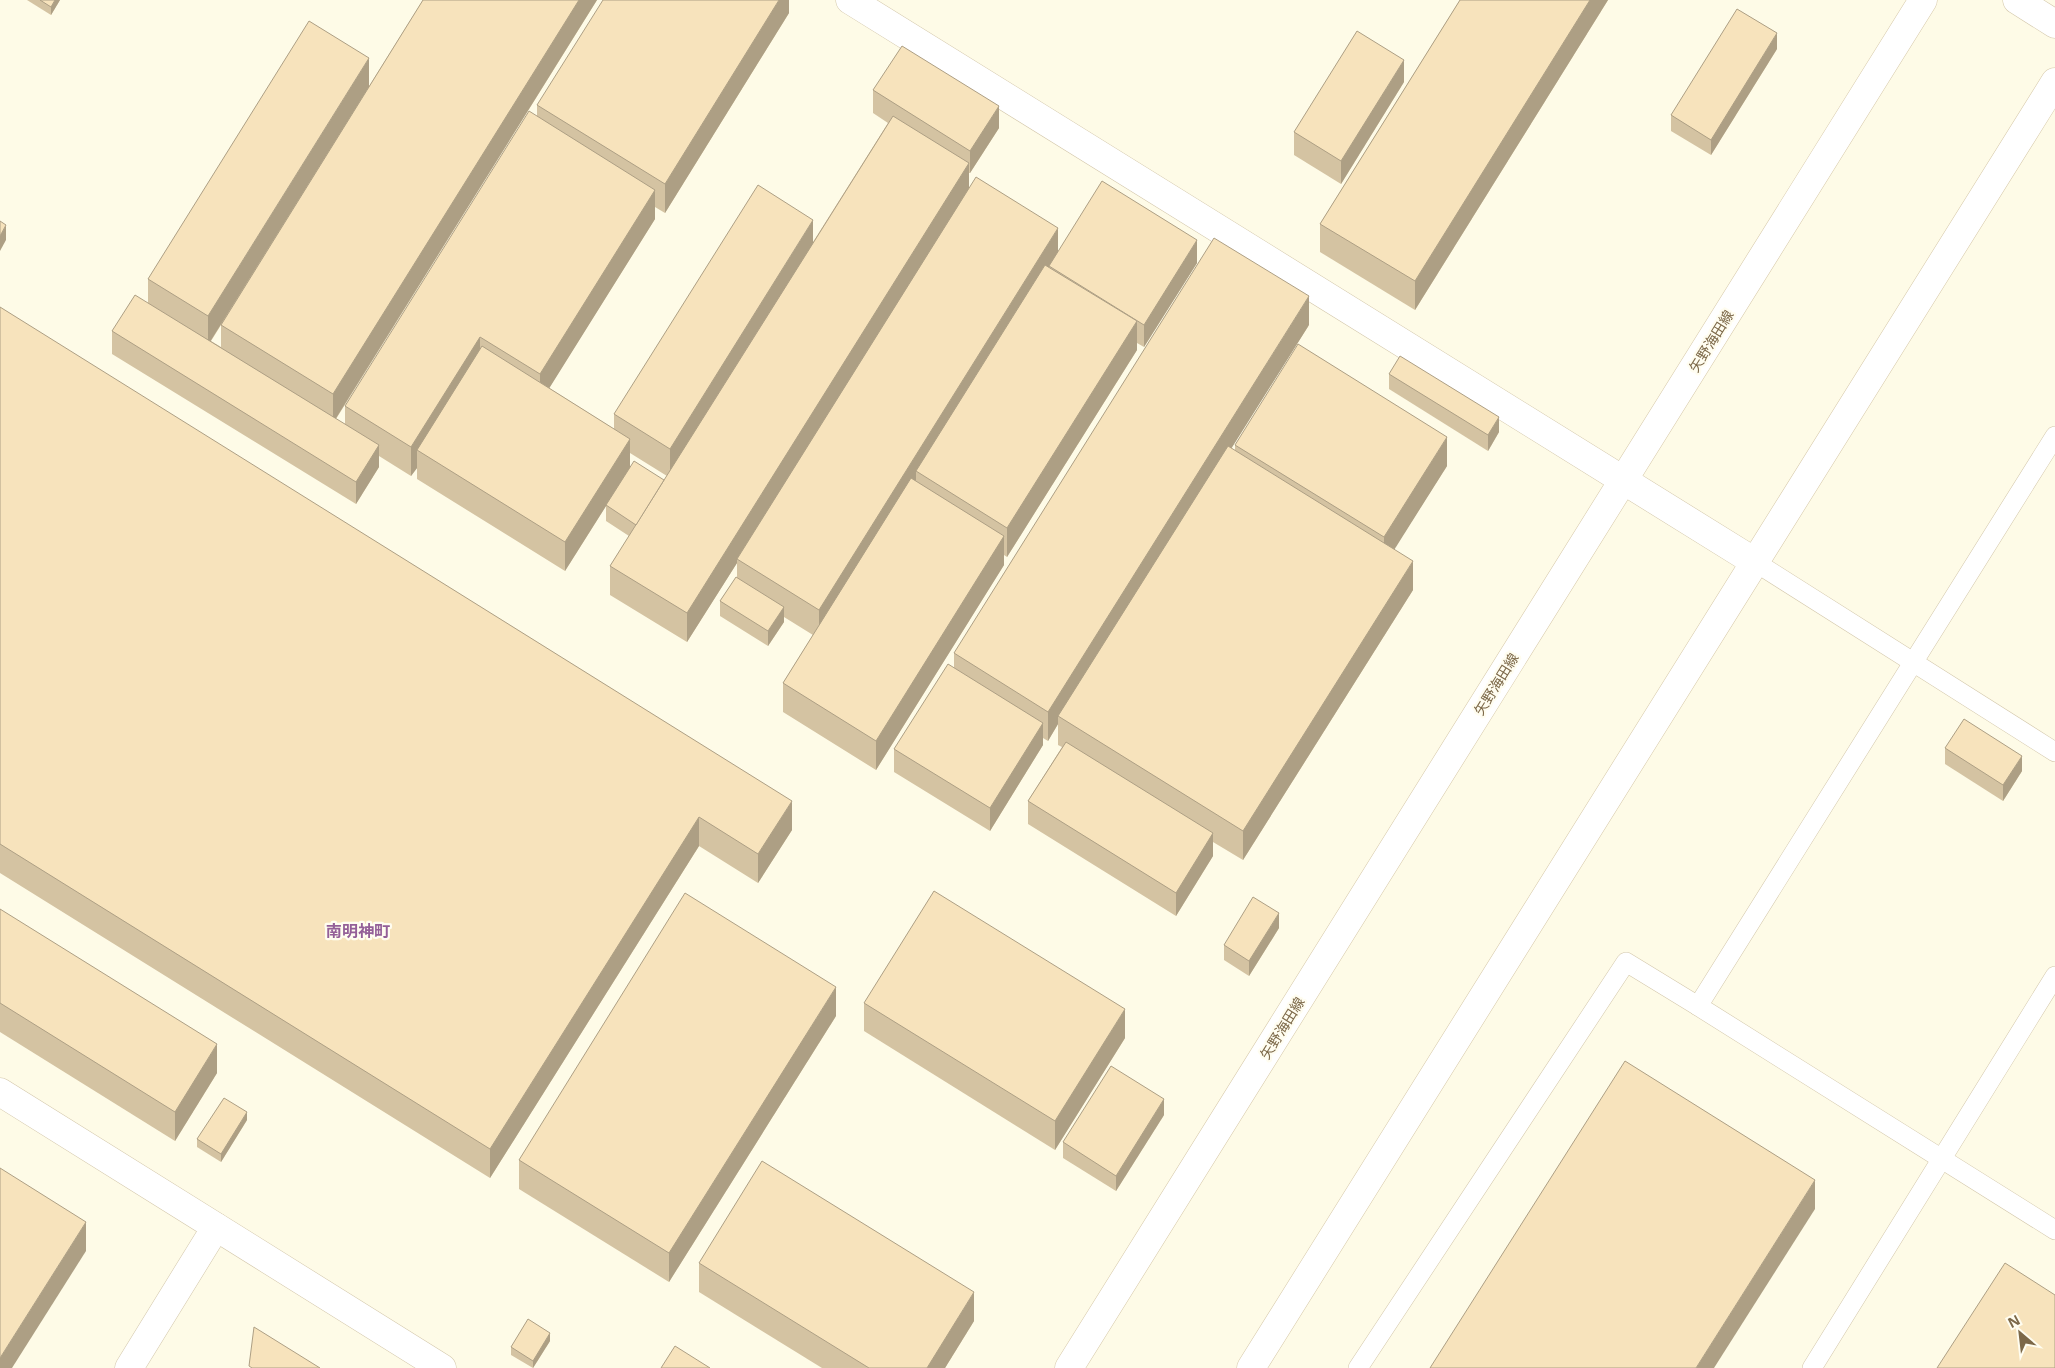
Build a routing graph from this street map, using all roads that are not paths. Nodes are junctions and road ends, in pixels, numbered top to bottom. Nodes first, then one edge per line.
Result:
1 (850, 0) edge
2 (1924, 0) edge
3 (2017, 0) edge
4 (2055, 24) edge
5 (2055, 82) edge
6 (2055, 436) edge
7 (1624, 480) junction
8 (1755, 562) junction
9 (1911, 662) junction
10 (2055, 752) edge
11 (2055, 976) edge
12 (1698, 1006) junction
13 (0, 1092) edge
14 (1940, 1158) junction
15 (216, 1227) junction
16 (2055, 1230) edge
17 (129, 1368) edge
18 (442, 1368) edge
19 (1069, 1368) edge
20 (1251, 1368) edge
21 (1358, 1368) edge
22 (1812, 1368) edge

1 - 7 main road
2 - 7 main road, 矢野海田線
3 - 4 main road
5 - 8 main road
6 - 9 lane
7 - 8 main road
7 - 19 main road, 矢野海田線
8 - 9 lane
8 - 20 main road
9 - 10 lane
9 - 12 lane
11 - 14 lane
12 - 14 lane
12 - 21 lane
13 - 15 main road
14 - 16 lane
14 - 22 lane
15 - 17 main road
15 - 18 main road

